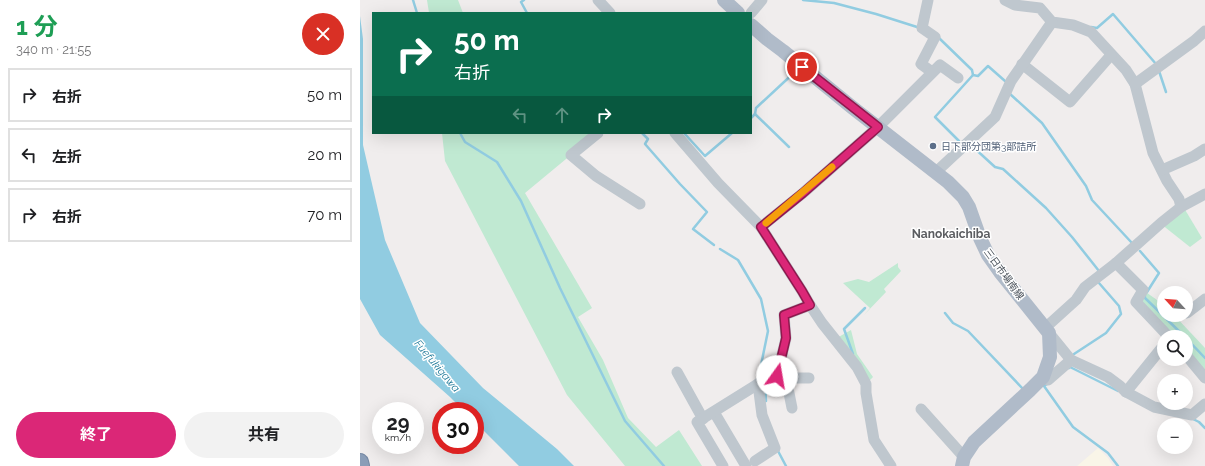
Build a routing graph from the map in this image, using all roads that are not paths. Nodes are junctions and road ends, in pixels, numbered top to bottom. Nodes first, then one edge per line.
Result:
1 (598, 0) edge
2 (724, 0) edge
3 (762, 0) edge
4 (928, 0) edge
5 (1005, 0) edge
6 (609, 12) edge
7 (737, 12) edge
8 (752, 12) edge
9 (1052, 22) junction
10 (752, 25) edge
11 (1205, 31) edge
12 (1112, 55) junction
13 (1022, 64) junction
14 (932, 72) junction
15 (958, 78) dead end
16 (1135, 84) junction
17 (878, 127) junction
18 (597, 134) edge
19 (676, 134) edge
20 (1205, 149) edge
21 (1162, 170) junction
22 (936, 172) junction
23 (1204, 198) edge
24 (640, 204) dead end
25 (1181, 207) junction
26 (761, 227) junction
27 (1116, 263) junction
28 (1205, 299) edge
29 (810, 305) junction
30 (1193, 308) edge
31 (1162, 330) edge
32 (1047, 331) junction
33 (1157, 354) edge
34 (1070, 360) junction
35 (1193, 363) edge
36 (677, 372) dead end
37 (781, 377) junction
38 (1043, 377) junction
39 (809, 378) dead end
40 (1205, 378) edge
41 (758, 384) junction
42 (1126, 392) junction
43 (1205, 404) edge
44 (792, 408) dead end
45 (921, 409) dead end
46 (714, 412) junction
47 (703, 419) junction
48 (360, 462) edge
49 (963, 462) edge
50 (751, 463) edge
51 (361, 466) edge
52 (723, 466) edge
53 (891, 466) edge

1 - 6 street
2 - 7 main road
3 - 8 street
4 - 14 street
5 - 9 street
9 - 12 street
9 - 13 street
10 - 17 main road, 三日市場南線
11 - 16 street
12 - 13 street
12 - 16 street
13 - 22 street
14 - 15 street
14 - 17 street
16 - 21 street
17 - 22 main road, 三日市場南線
17 - 26 street
18 - 24 street
19 - 26 street
20 - 21 street
21 - 25 street
22 - 32 main road, 三日市場南線
23 - 25 street
25 - 27 street
26 - 29 street
27 - 31 street
27 - 32 street
28 - 30 street
29 - 37 street
29 - 53 street
32 - 34 street
32 - 38 main road
33 - 42 street
34 - 38 street
34 - 42 street
35 - 40 street
36 - 47 street
37 - 39 street
37 - 41 street
37 - 44 street
38 - 49 main road
41 - 46 street
41 - 50 street
42 - 43 street
45 - 49 street
46 - 47 street
46 - 50 street
47 - 52 street
48 - 51 highway

